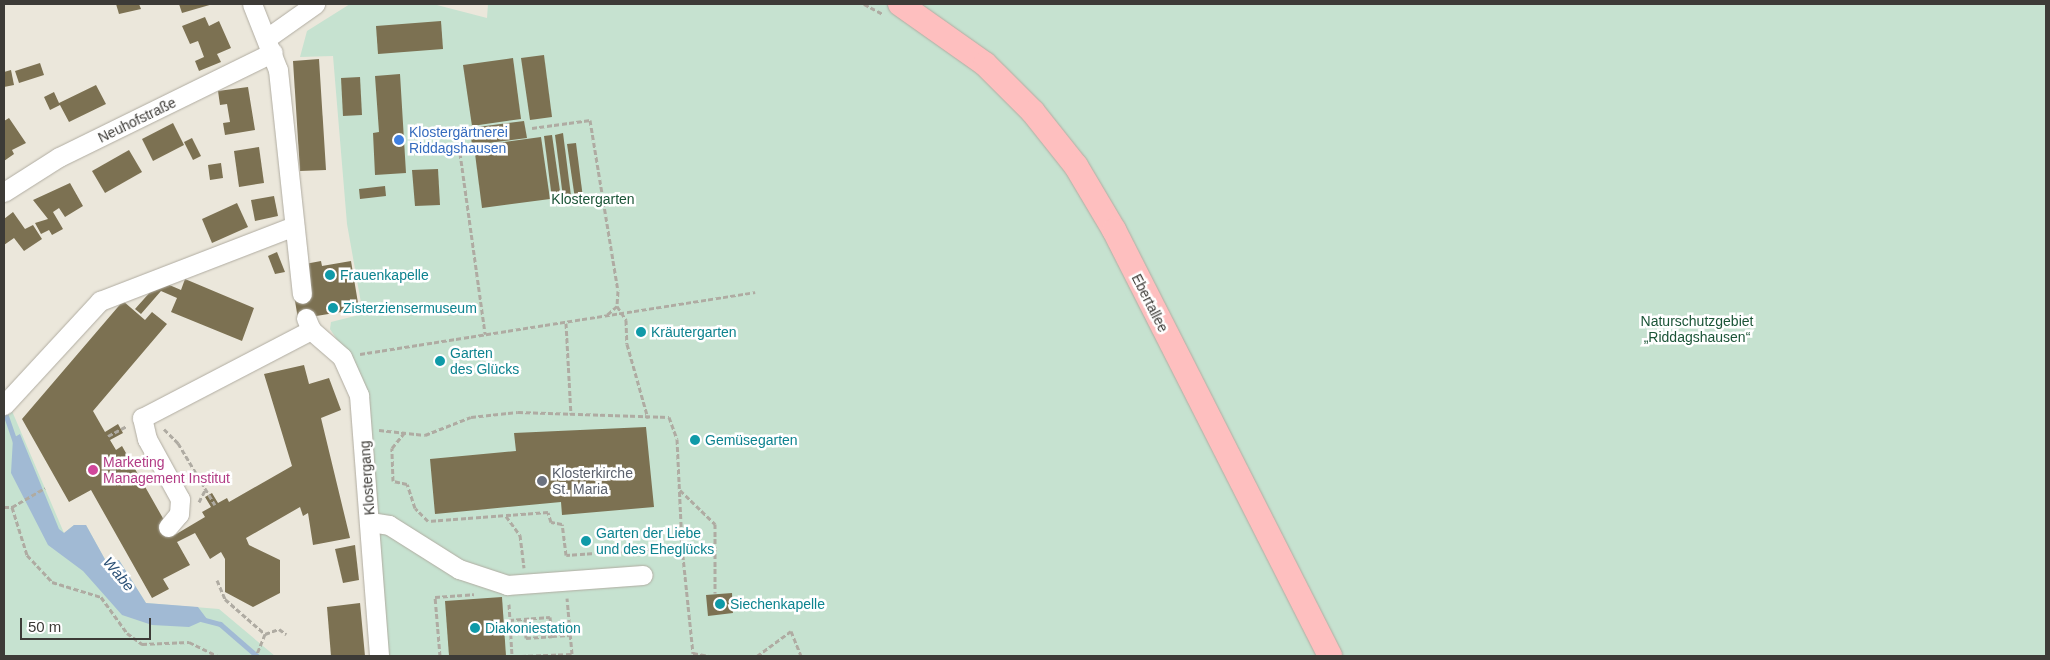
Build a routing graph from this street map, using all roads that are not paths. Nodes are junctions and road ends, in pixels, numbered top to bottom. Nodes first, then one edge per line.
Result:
1 (252, 4) edge
2 (315, 4) edge
3 (894, 10) edge
4 (270, 45) junction
5 (4, 192) edge
6 (294, 226) junction
7 (302, 294) dead end
8 (4, 405) edge
9 (370, 522) junction
10 (168, 527) dead end
11 (643, 575) dead end
12 (379, 656) edge
13 (1330, 656) edge

1 - 4 street
2 - 4 street, Neuhofstraße
3 - 13 main road, Ebertallee
4 - 5 street, Neuhofstraße
4 - 6 street
6 - 7 street
6 - 8 street
9 - 10 street, Klostergang
9 - 11 street
9 - 12 street, Klostergang

